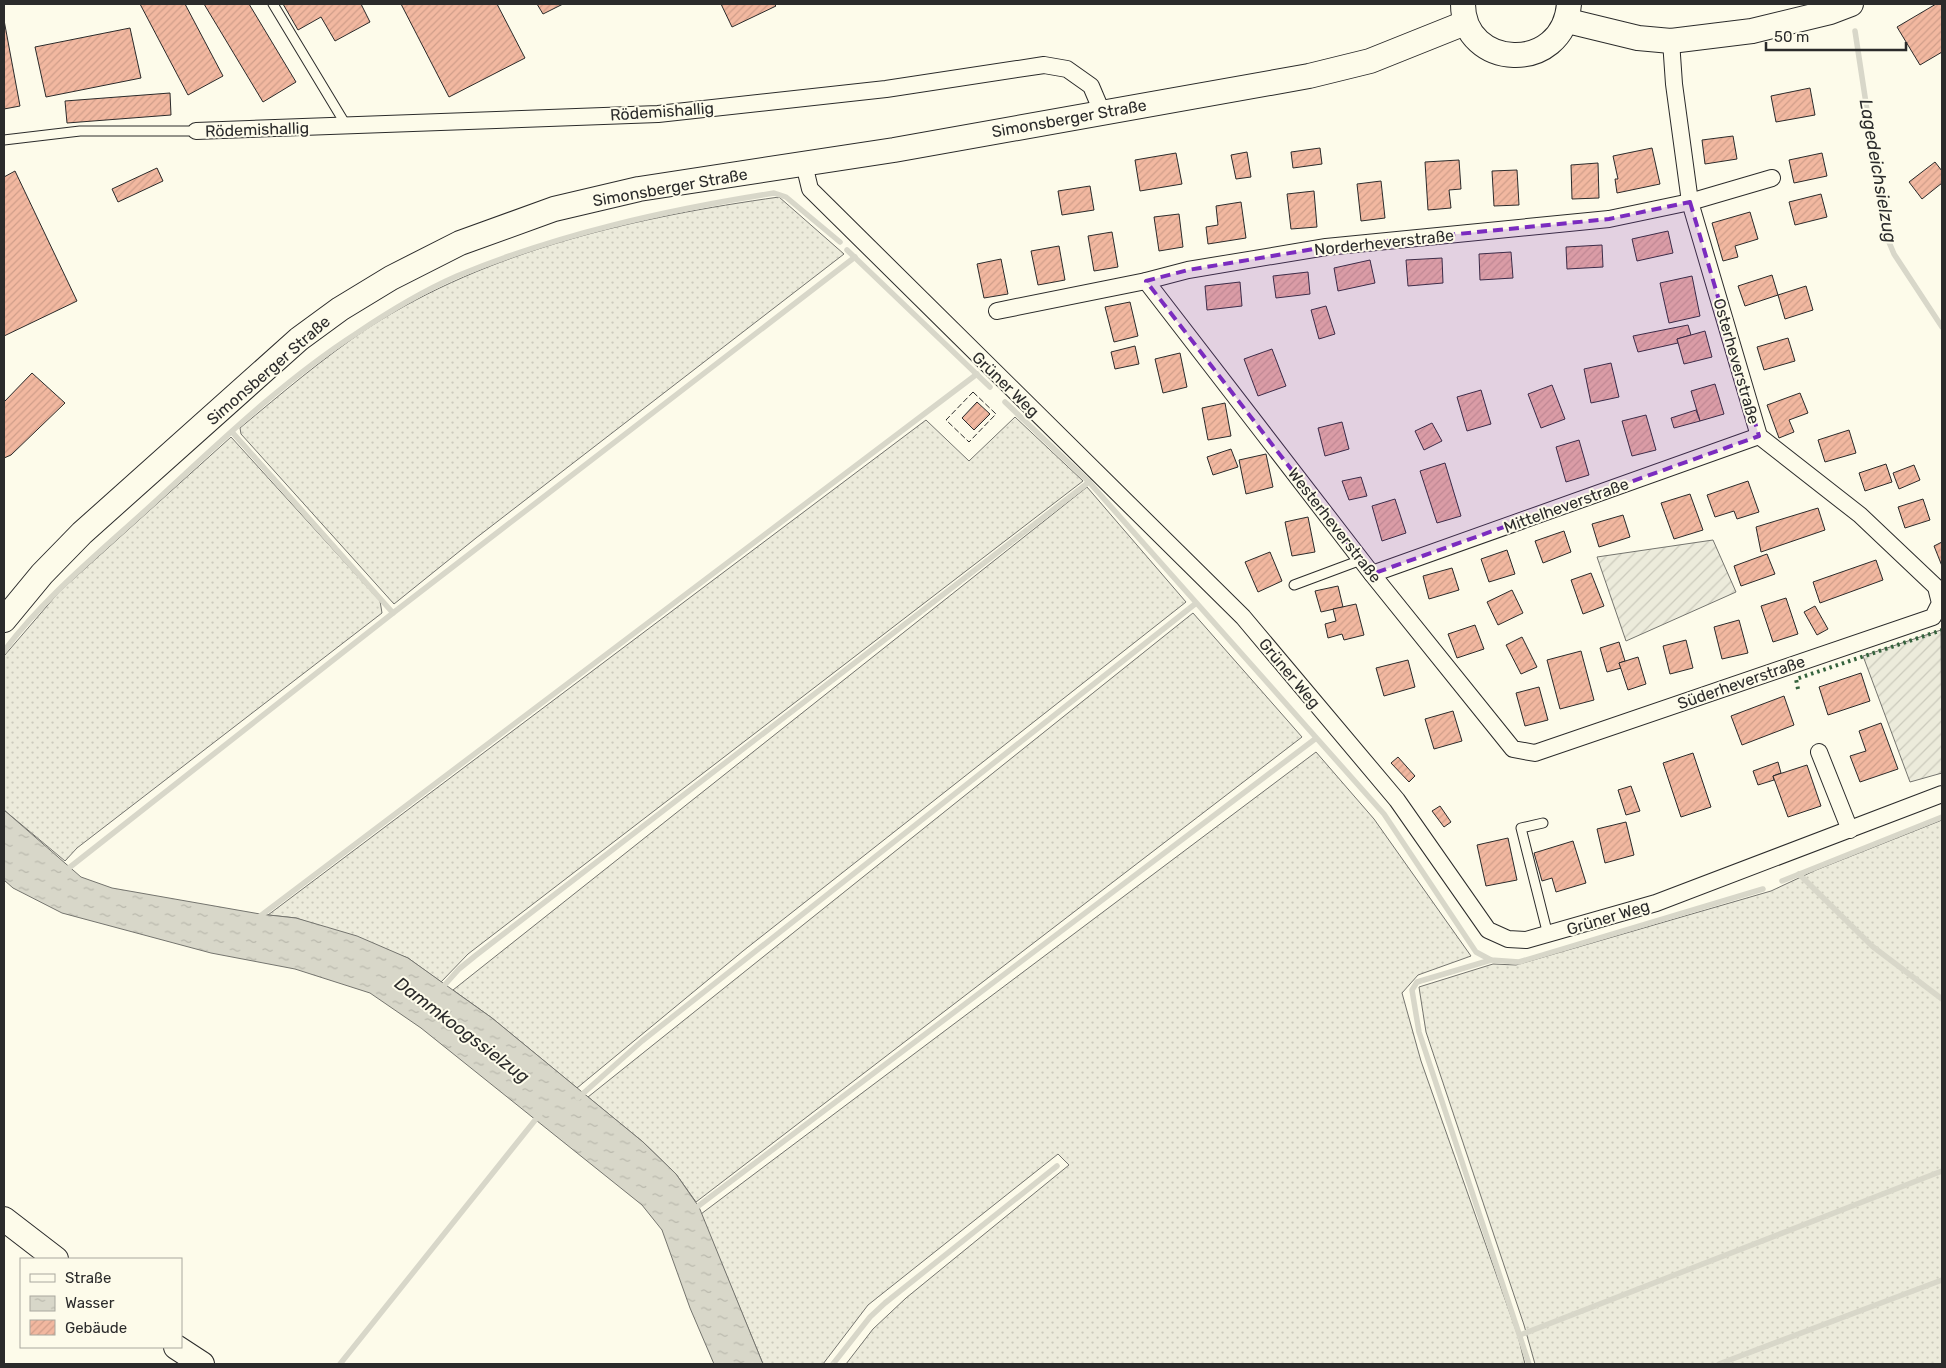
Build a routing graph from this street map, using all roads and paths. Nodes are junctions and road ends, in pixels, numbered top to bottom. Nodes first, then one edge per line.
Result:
1 (273, 4) edge
2 (1850, 4) edge
3 (1568, 12) edge
4 (1464, 14) edge
5 (1671, 41) junction
6 (1102, 112) junction
7 (346, 126) junction
8 (196, 131) joint
9 (4, 140) edge
10 (804, 164) junction
11 (1772, 178) dead end
12 (1690, 202) junction
13 (1146, 281) junction
14 (997, 311) dead end
15 (1759, 436) junction
16 (1361, 560) junction
17 (1372, 574) junction
18 (1294, 585) dead end
19 (1940, 603) joint
20 (4, 620) edge
21 (1819, 752) dead end
22 (1534, 753) joint
23 (1942, 794) edge
24 (1543, 822) dead end
25 (1850, 830) junction
26 (1548, 935) junction
27 (4, 1219) edge
28 (55, 1258) edge
29 (178, 1348) edge
30 (202, 1364) edge

1 - 7 lane
2 - 5 main road
3 - 4 main road
3 - 5 main road
4 - 6 main road, Simonsberger Straße
5 - 12 street, Osterheverstraße
6 - 7 street, Rödemishallig
6 - 10 main road, Simonsberger Straße
7 - 8 street, Rödemishallig
8 - 9 lane
10 - 20 main road, Simonsberger Straße
10 - 26 street, Grüner Weg
11 - 12 street, Norderheverstraße
12 - 13 street, Norderheverstraße
12 - 15 street, Osterheverstraße
13 - 14 street, Norderheverstraße
13 - 16 street, Westerheverstraße
15 - 17 street, Mittelheverstraße
15 - 19 street, Osterheverstraße
16 - 17 street, Westerheverstraße
16 - 18 lane
17 - 22 street, Westerheverstraße
19 - 22 street, Süderheverstraße
21 - 25 street
23 - 25 street, Grüner Weg
24 - 26 lane
25 - 26 street, Grüner Weg
27 - 28 main road
29 - 30 main road

